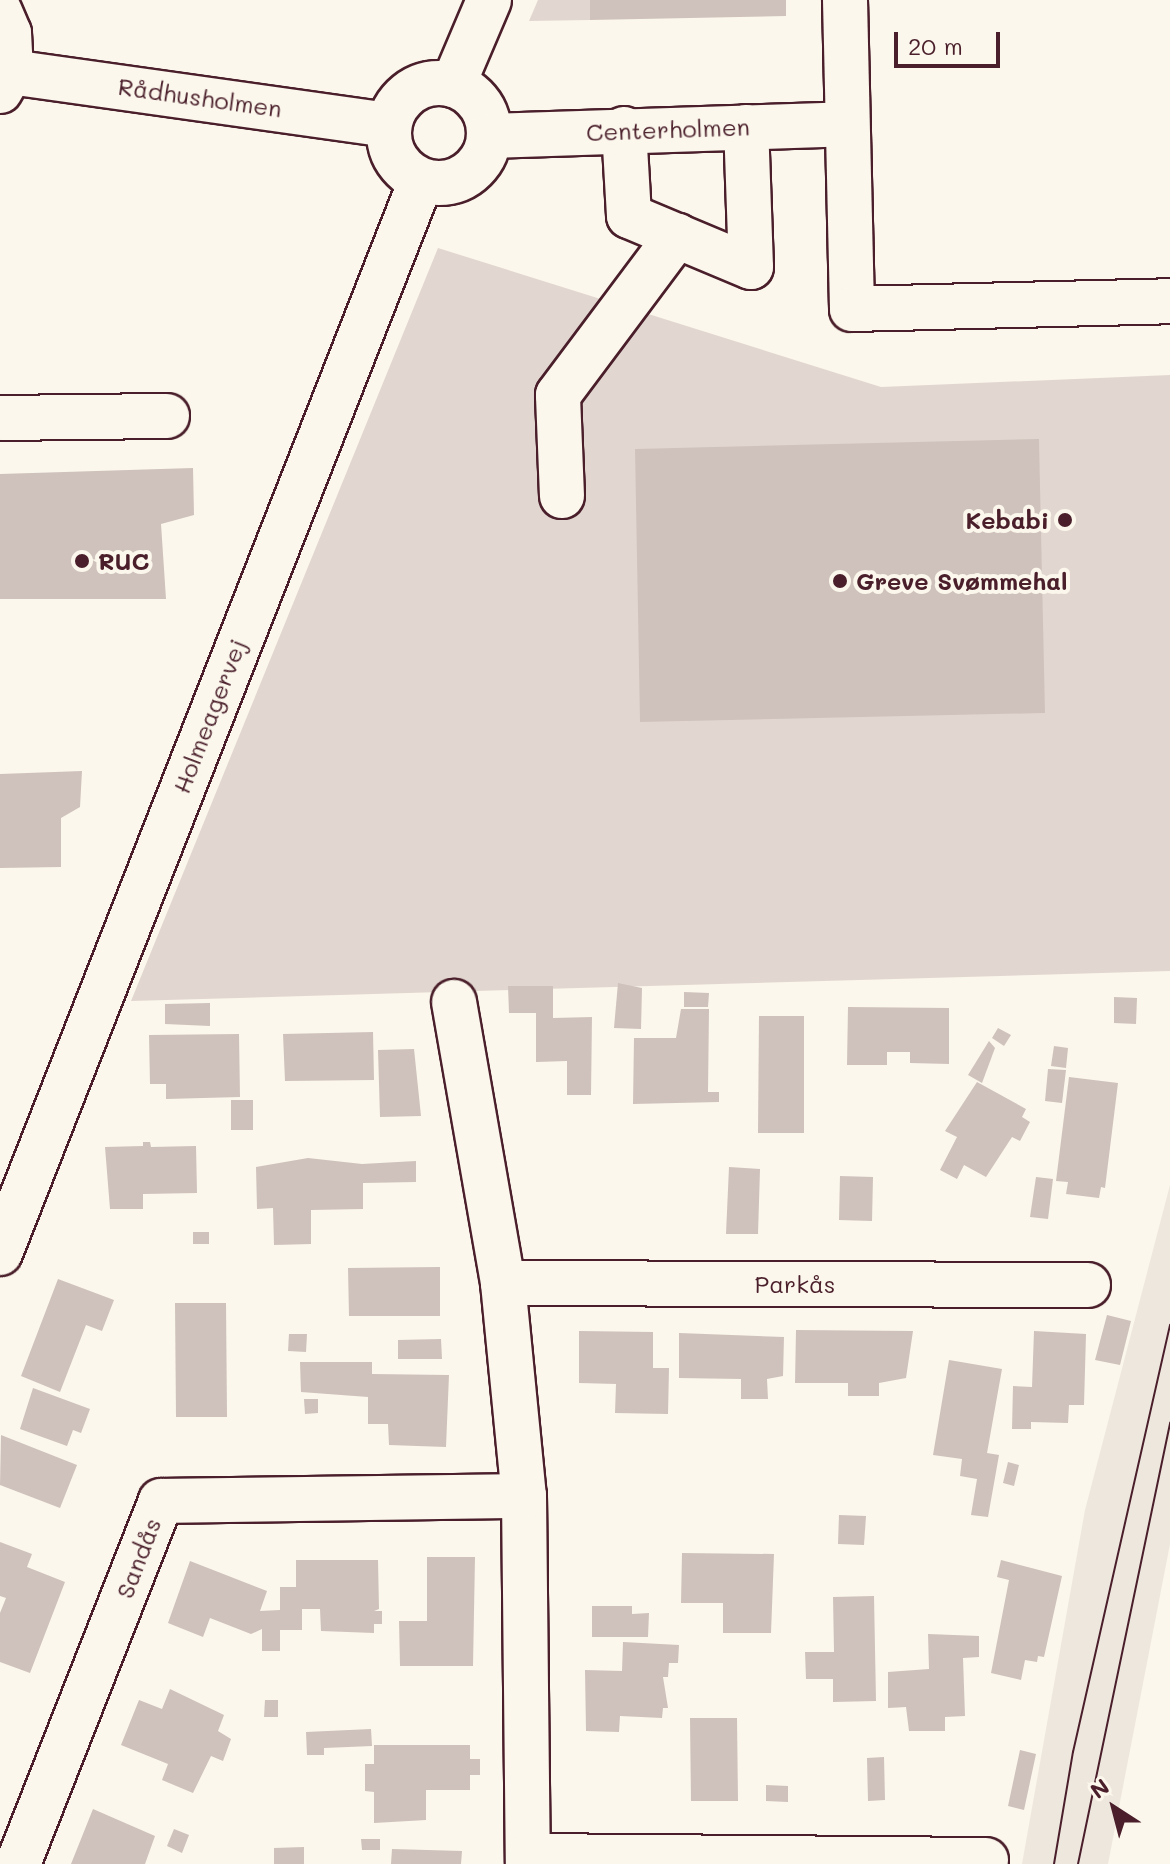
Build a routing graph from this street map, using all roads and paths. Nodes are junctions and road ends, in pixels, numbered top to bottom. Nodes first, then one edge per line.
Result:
1 (489, 0) edge
2 (845, 0) edge
3 (0, 12) edge
4 (5, 82) edge
5 (453, 85) junction
6 (847, 124) junction
7 (389, 125) junction
8 (746, 127) junction
9 (624, 129) junction
10 (489, 136) junction
11 (421, 181) junction
12 (677, 236) junction
13 (1170, 301) edge
14 (167, 416) dead end
15 (0, 418) edge
16 (562, 496) dead end
17 (454, 1002) dead end
18 (0, 1253) edge
19 (503, 1283) junction
20 (1088, 1285) dead end
21 (524, 1496) junction
22 (528, 1860) edge
23 (986, 1860) dead end
24 (18, 1864) edge

1 - 5 street
2 - 6 street
3 - 4 street, Rådhusholmen
4 - 7 street, Rådhusholmen
5 - 7 street
5 - 10 street
6 - 8 street, Centerholmen
6 - 13 street
7 - 11 street
8 - 9 street, Centerholmen
8 - 12 street
9 - 10 street, Centerholmen
9 - 12 street
10 - 11 street
11 - 18 street, Holmeagervej
12 - 16 street
14 - 15 street
17 - 19 street
19 - 20 street, Parkås
19 - 21 street
21 - 22 street
21 - 24 street, Sandås
22 - 23 street

